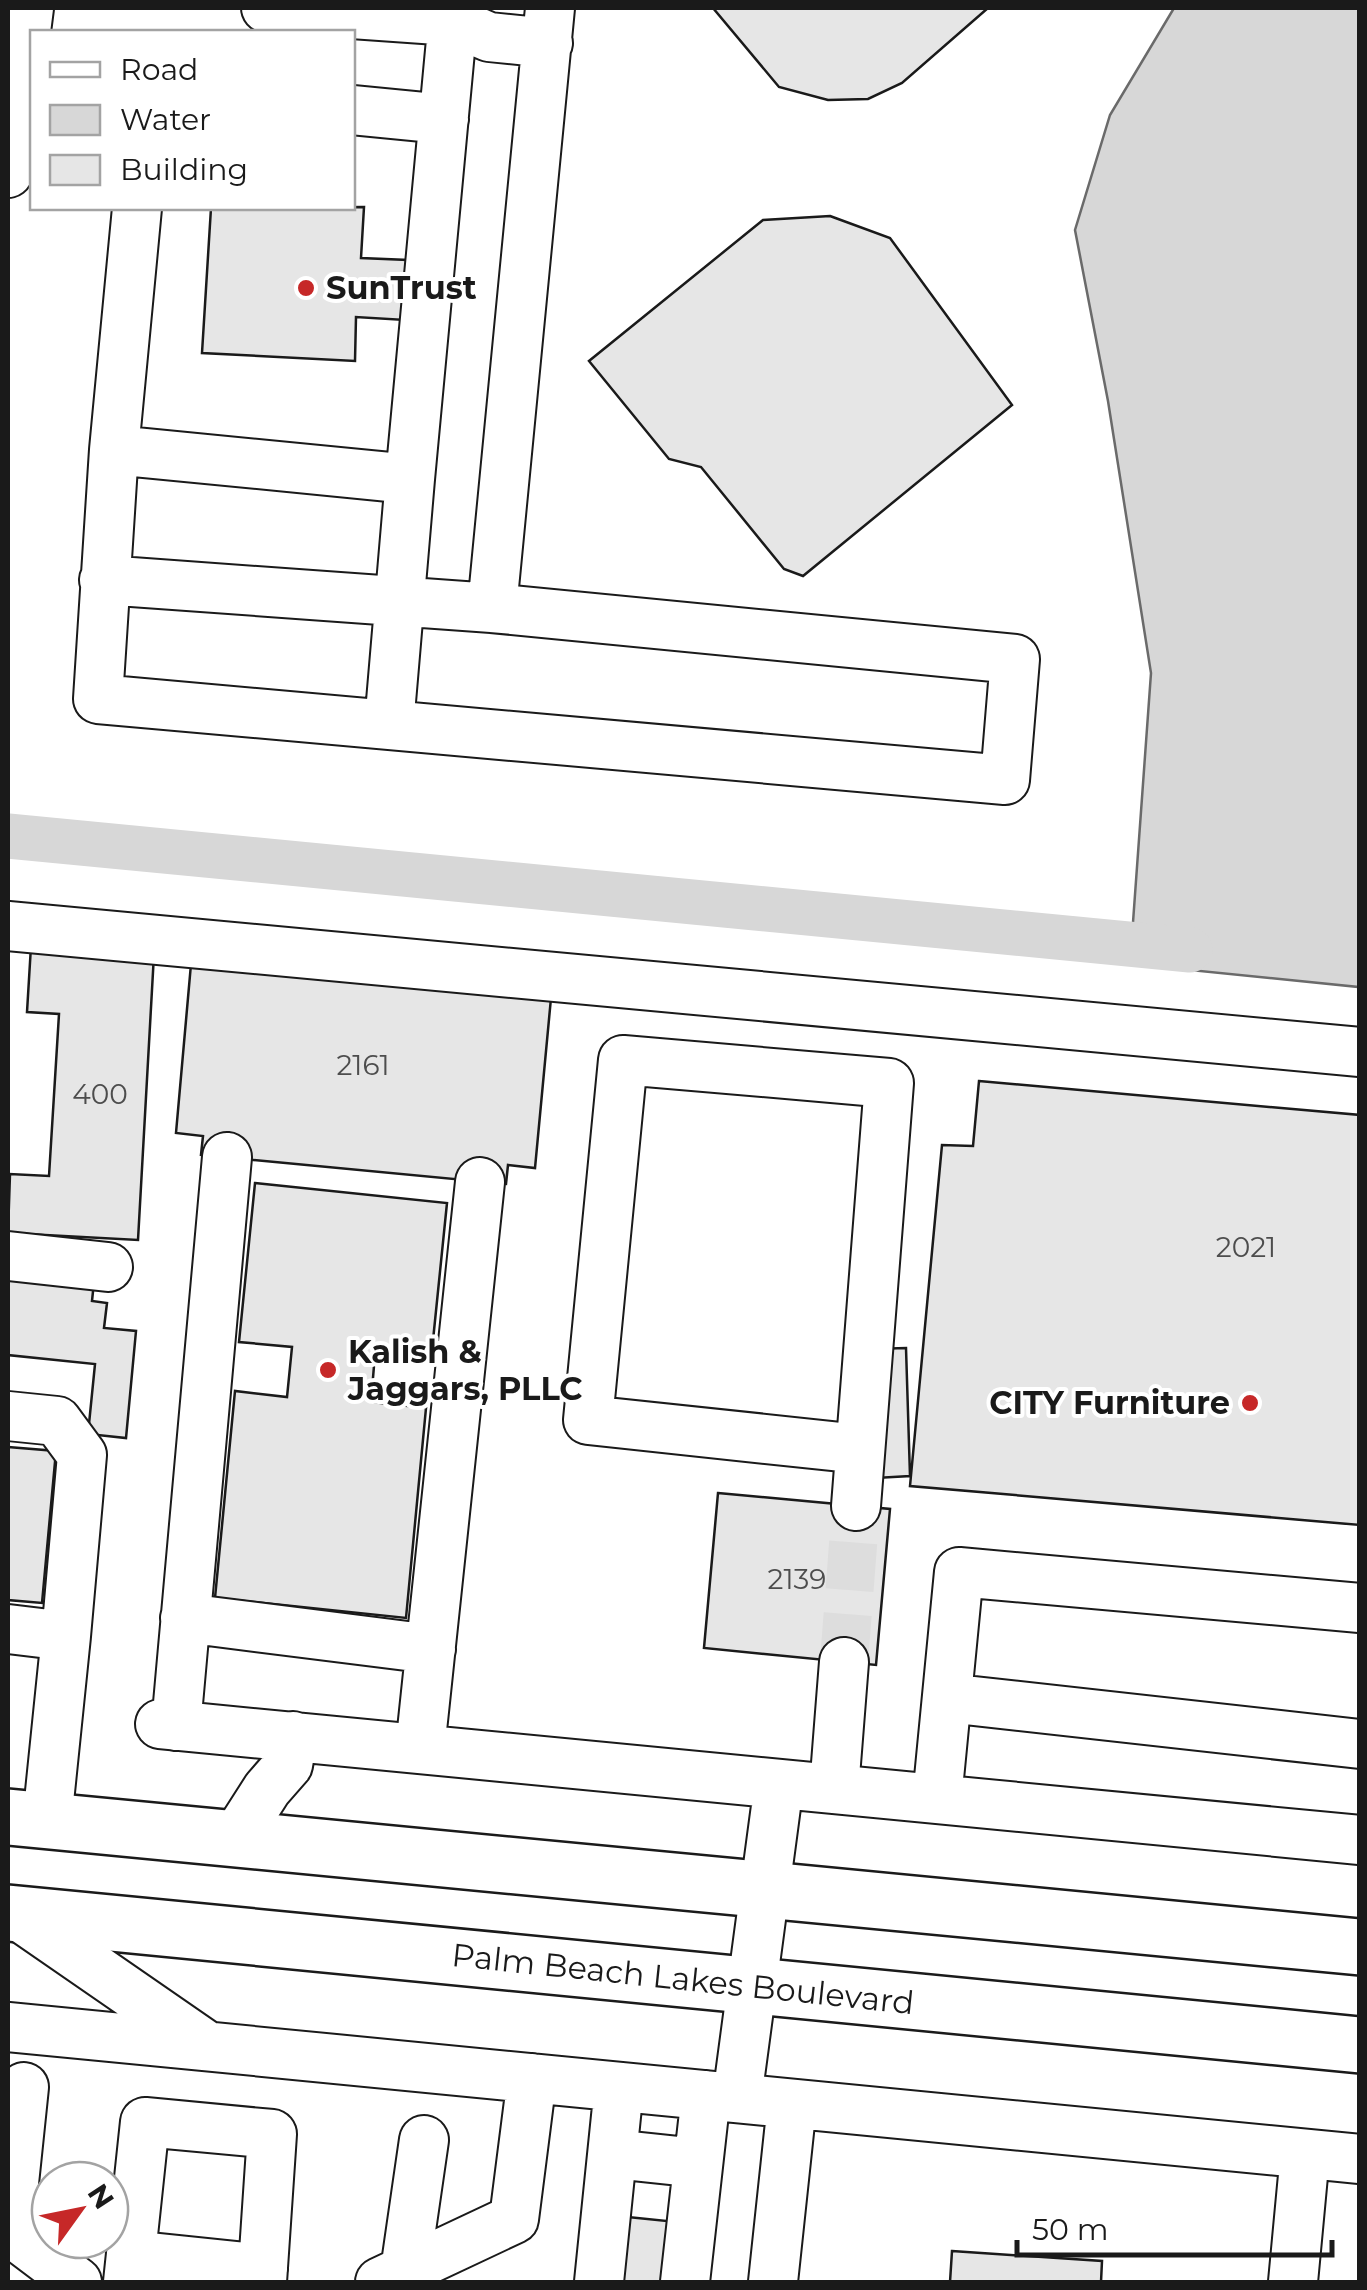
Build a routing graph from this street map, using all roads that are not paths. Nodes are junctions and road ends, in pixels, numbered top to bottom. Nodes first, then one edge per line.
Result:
1 (28, 8) edge
2 (266, 8) edge
3 (453, 14) edge
4 (549, 25) edge
5 (355, 110) edge
6 (444, 119) junction
7 (8, 173) edge
8 (137, 210) edge
9 (114, 450) junction
10 (410, 479) junction
11 (104, 580) junction
12 (402, 600) junction
13 (492, 608) junction
14 (389, 726) junction
15 (8, 926) edge
16 (1360, 1052) edge
17 (227, 1157) dead end
18 (480, 1182) dead end
19 (8, 1256) edge
20 (108, 1266) dead end
21 (8, 1416) edge
22 (860, 1449) junction
23 (856, 1506) tunnel mouth
24 (1360, 1608) edge
25 (185, 1618) junction
26 (8, 1628) edge
27 (66, 1636) junction
28 (431, 1648) junction
29 (844, 1662) tunnel mouth
30 (947, 1698) junction
31 (293, 1736) junction
32 (1360, 1744) edge
33 (420, 1749) junction
34 (779, 1784) junction
35 (834, 1789) junction
36 (937, 1799) junction
37 (27, 1819) edge
38 (235, 1839) junction
39 (1360, 1840) edge
40 (765, 1890) junction
41 (12, 1914) edge
42 (1360, 1947) edge
43 (752, 1986) junction
44 (8, 2027) edge
45 (1360, 2045) edge
46 (209, 2047) junction
47 (532, 2078) junction
48 (24, 2087) dead end
49 (619, 2087) junction
50 (722, 2097) junction
51 (792, 2104) junction
52 (424, 2140) dead end
53 (612, 2154) junction
54 (1305, 2154) junction
55 (1360, 2159) edge
56 (698, 2163) junction
57 (8, 2230) edge
58 (130, 2269) edge
59 (263, 2276) edge
60 (392, 2277) edge
61 (77, 2282) edge
62 (599, 2282) edge
63 (684, 2282) edge
64 (774, 2282) edge
65 (1293, 2282) edge

1 - 7 street
2 - 3 street
3 - 4 street
3 - 6 street
4 - 13 street
5 - 6 street
6 - 10 street
8 - 9 street
9 - 10 street
9 - 11 street
10 - 12 street
11 - 12 street
11 - 14 street
12 - 13 street
12 - 14 street
13 - 14 street
15 - 16 street
17 - 25 street
18 - 28 street
19 - 20 street
21 - 27 street
22 - 22 street
22 - 23 street
24 - 30 street
25 - 28 street
25 - 31 street
26 - 27 street
27 - 37 street
28 - 33 street
29 - 35 street
30 - 32 street
30 - 36 street
31 - 33 street
31 - 38 street
33 - 34 street
34 - 35 street
34 - 40 street
35 - 36 street
36 - 39 street
37 - 38 main road
38 - 40 main road
40 - 42 main road
40 - 43 street
41 - 43 main road, Palm Beach Lakes Boulevard
41 - 46 street
43 - 45 main road, Palm Beach Lakes Boulevard
43 - 50 street
44 - 46 street
46 - 47 street
47 - 49 street
47 - 60 street
48 - 57 street
49 - 50 street
49 - 53 street
50 - 51 street
50 - 56 street
51 - 54 street
51 - 64 street
52 - 60 street
53 - 56 street
53 - 62 street
54 - 55 street
54 - 65 street
56 - 63 street
57 - 61 street
58 - 59 street
58 - 59 street

